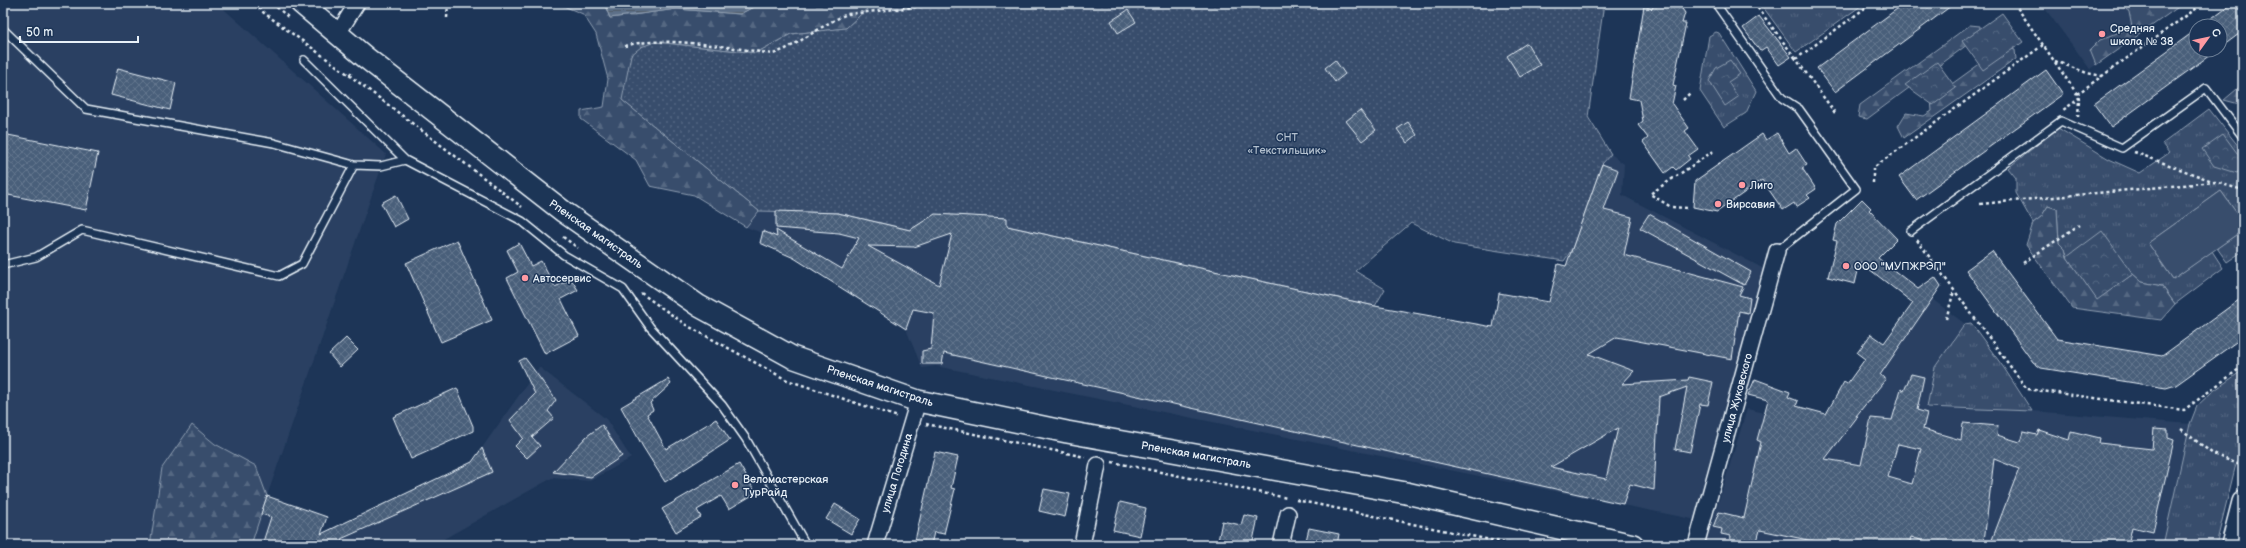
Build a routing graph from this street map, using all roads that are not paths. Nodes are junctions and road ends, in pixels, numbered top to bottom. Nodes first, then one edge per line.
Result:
1 (357, 3) edge
2 (1716, 4) dead end
3 (297, 12) edge
4 (3, 29) edge
5 (337, 35) junction
6 (304, 60) dead end
7 (2243, 137) edge
8 (405, 160) junction
9 (354, 165) junction
10 (1911, 232) road end
11 (1776, 251) joint
12 (3, 265) edge
13 (918, 401) junction
14 (1099, 462) road end
15 (2243, 502) edge
16 (1288, 514) dead end
17 (806, 545) edge
18 (875, 545) edge
19 (1082, 545) edge
20 (1281, 545) edge
21 (1633, 545) edge
22 (1696, 545) edge
23 (2232, 545) edge

1 - 5 street
2 - 11 lane
3 - 5 main road, Рпенская магистраль
4 - 9 lane
5 - 13 main road, Рпенская магистраль
6 - 8 lane
7 - 10 lane
8 - 9 lane
8 - 17 lane
9 - 12 lane
11 - 22 street, улица Жуковского
13 - 18 street, улица Погодина
13 - 21 main road, Рпенская магистраль
14 - 19 street
15 - 23 main road
16 - 20 street

